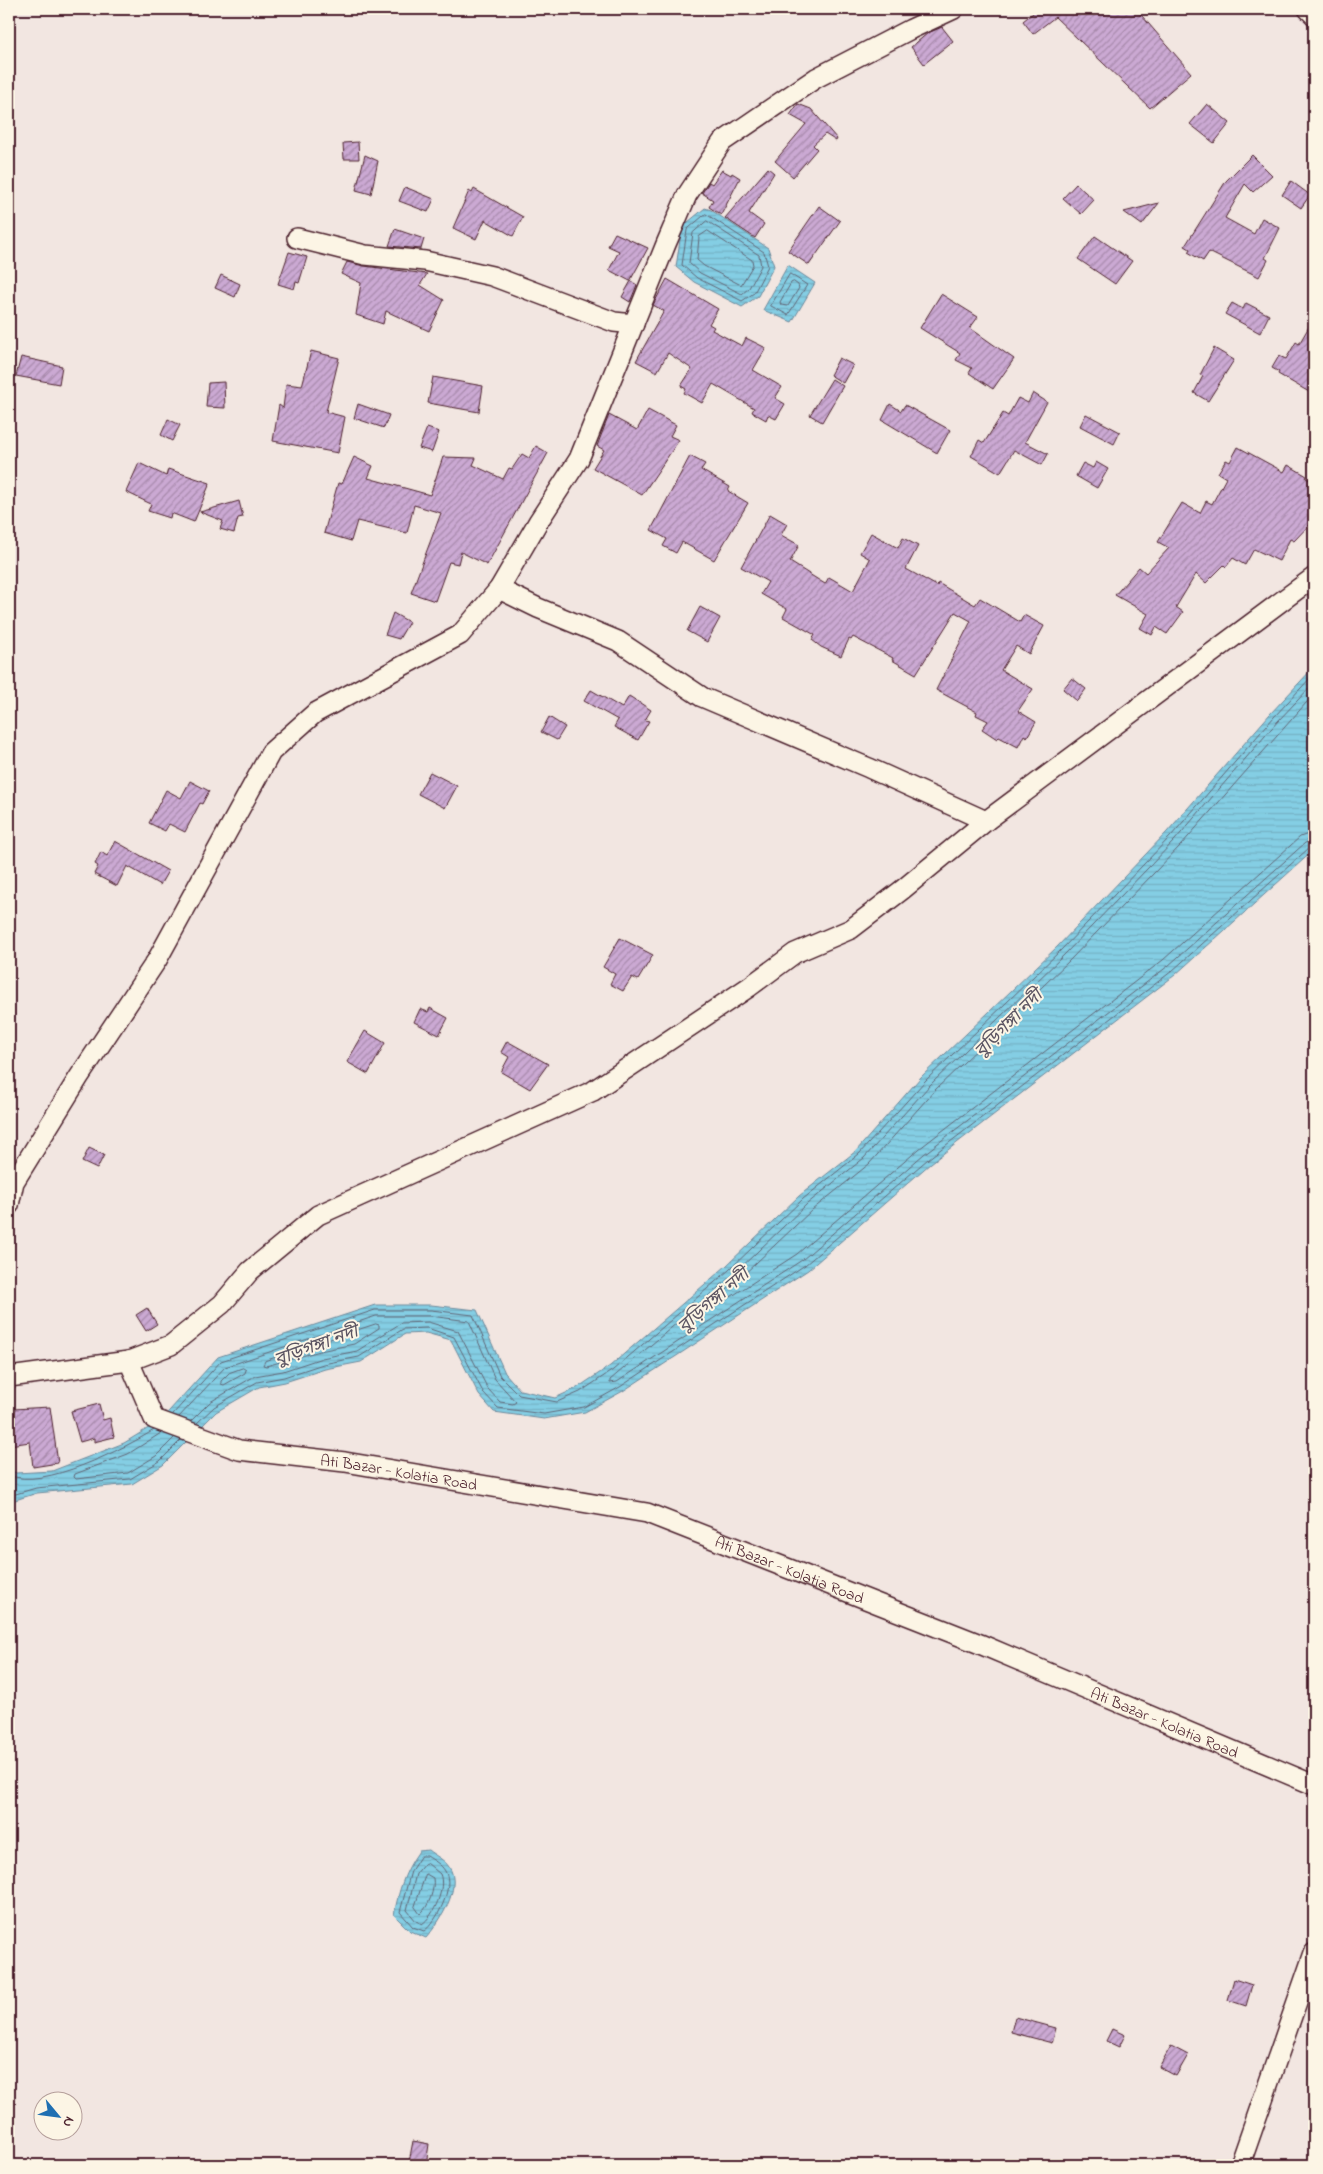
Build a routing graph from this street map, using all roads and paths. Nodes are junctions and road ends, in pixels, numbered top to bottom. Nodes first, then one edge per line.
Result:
1 (954, 9) edge
2 (1308, 9) edge
3 (1314, 15) edge
4 (297, 238) dead end
5 (634, 324) junction
6 (1314, 577) edge
7 (499, 589) junction
8 (986, 821) junction
9 (9, 1205) edge
10 (129, 1361) junction
11 (9, 1377) edge
12 (1314, 1785) edge
13 (1314, 1953) edge
14 (1240, 2165) edge

1 - 5 street
2 - 3 street
4 - 5 street
5 - 7 street
6 - 8 street
7 - 8 street
7 - 9 street
8 - 10 street
10 - 11 street
10 - 12 street, Ati Bazar - Kolatia Road
13 - 14 street

